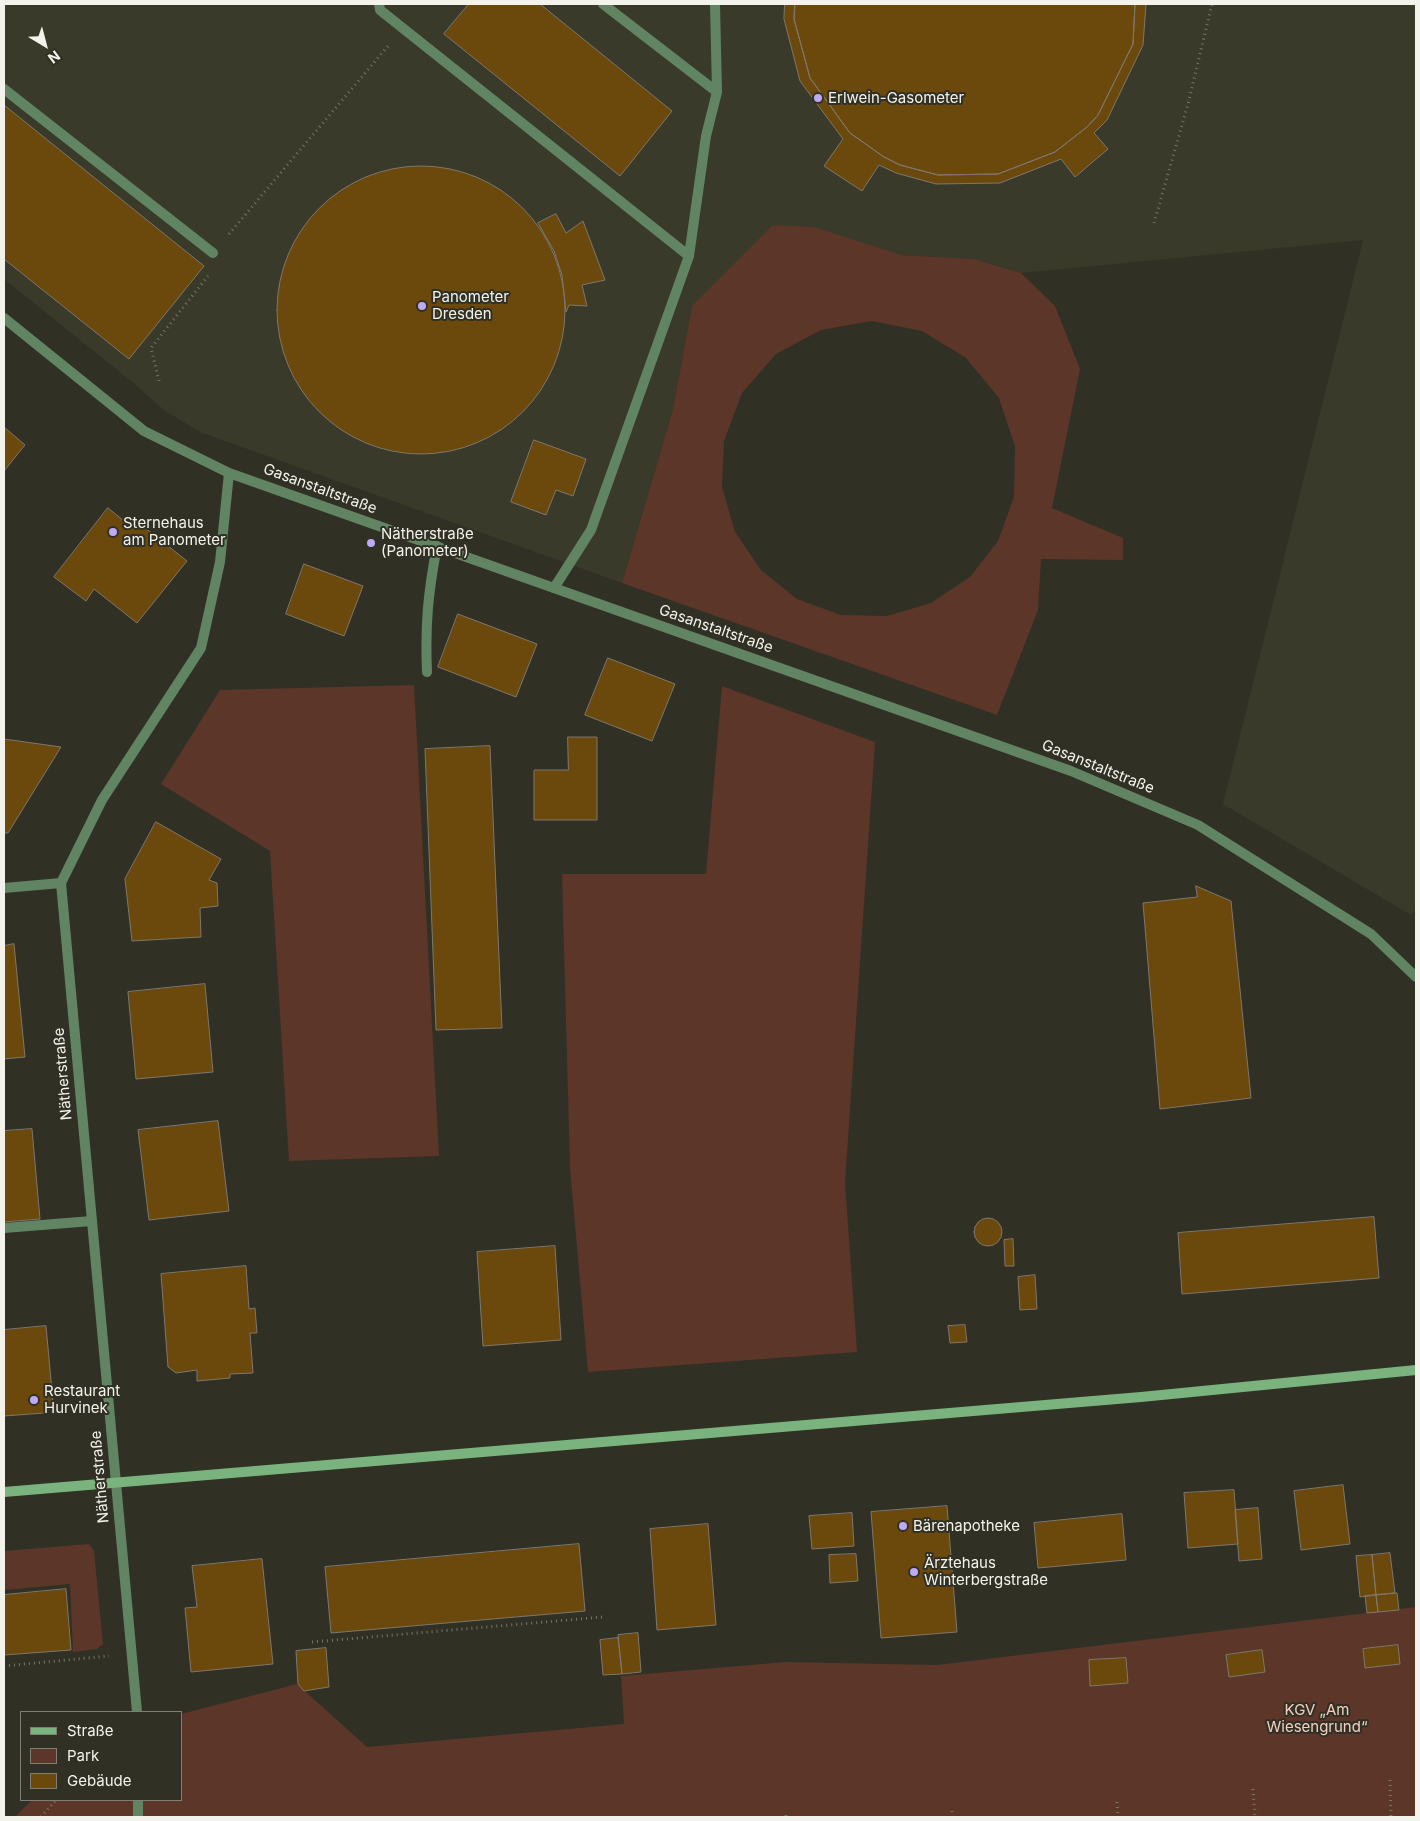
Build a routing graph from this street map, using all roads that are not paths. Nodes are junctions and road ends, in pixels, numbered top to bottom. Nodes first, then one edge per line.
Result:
1 (379, 4) edge
2 (603, 4) edge
3 (715, 4) edge
4 (4, 89) edge
5 (717, 92) junction
6 (213, 253) road end
7 (689, 256) junction
8 (4, 318) edge
9 (228, 473) junction
10 (437, 546) junction
11 (554, 588) junction
12 (428, 672) dead end
13 (61, 883) junction
14 (4, 888) edge
15 (1416, 977) edge
16 (92, 1221) junction
17 (4, 1228) edge
18 (1416, 1370) edge
19 (116, 1484) junction
20 (4, 1492) edge
21 (137, 1711) edge
22 (138, 1801) edge
23 (138, 1817) edge

1 - 7 street
2 - 5 street
3 - 5 street
4 - 6 street
5 - 7 street
7 - 11 street
8 - 9 street, Gasanstaltstraße
9 - 10 street, Gasanstaltstraße
9 - 13 street
10 - 11 street, Gasanstaltstraße
10 - 12 street
11 - 15 street, Gasanstaltstraße
13 - 14 street
13 - 16 street, Nätherstraße
16 - 17 street
16 - 19 street, Nätherstraße
18 - 19 main road
19 - 20 main road
19 - 21 street, Nätherstraße
22 - 23 street

